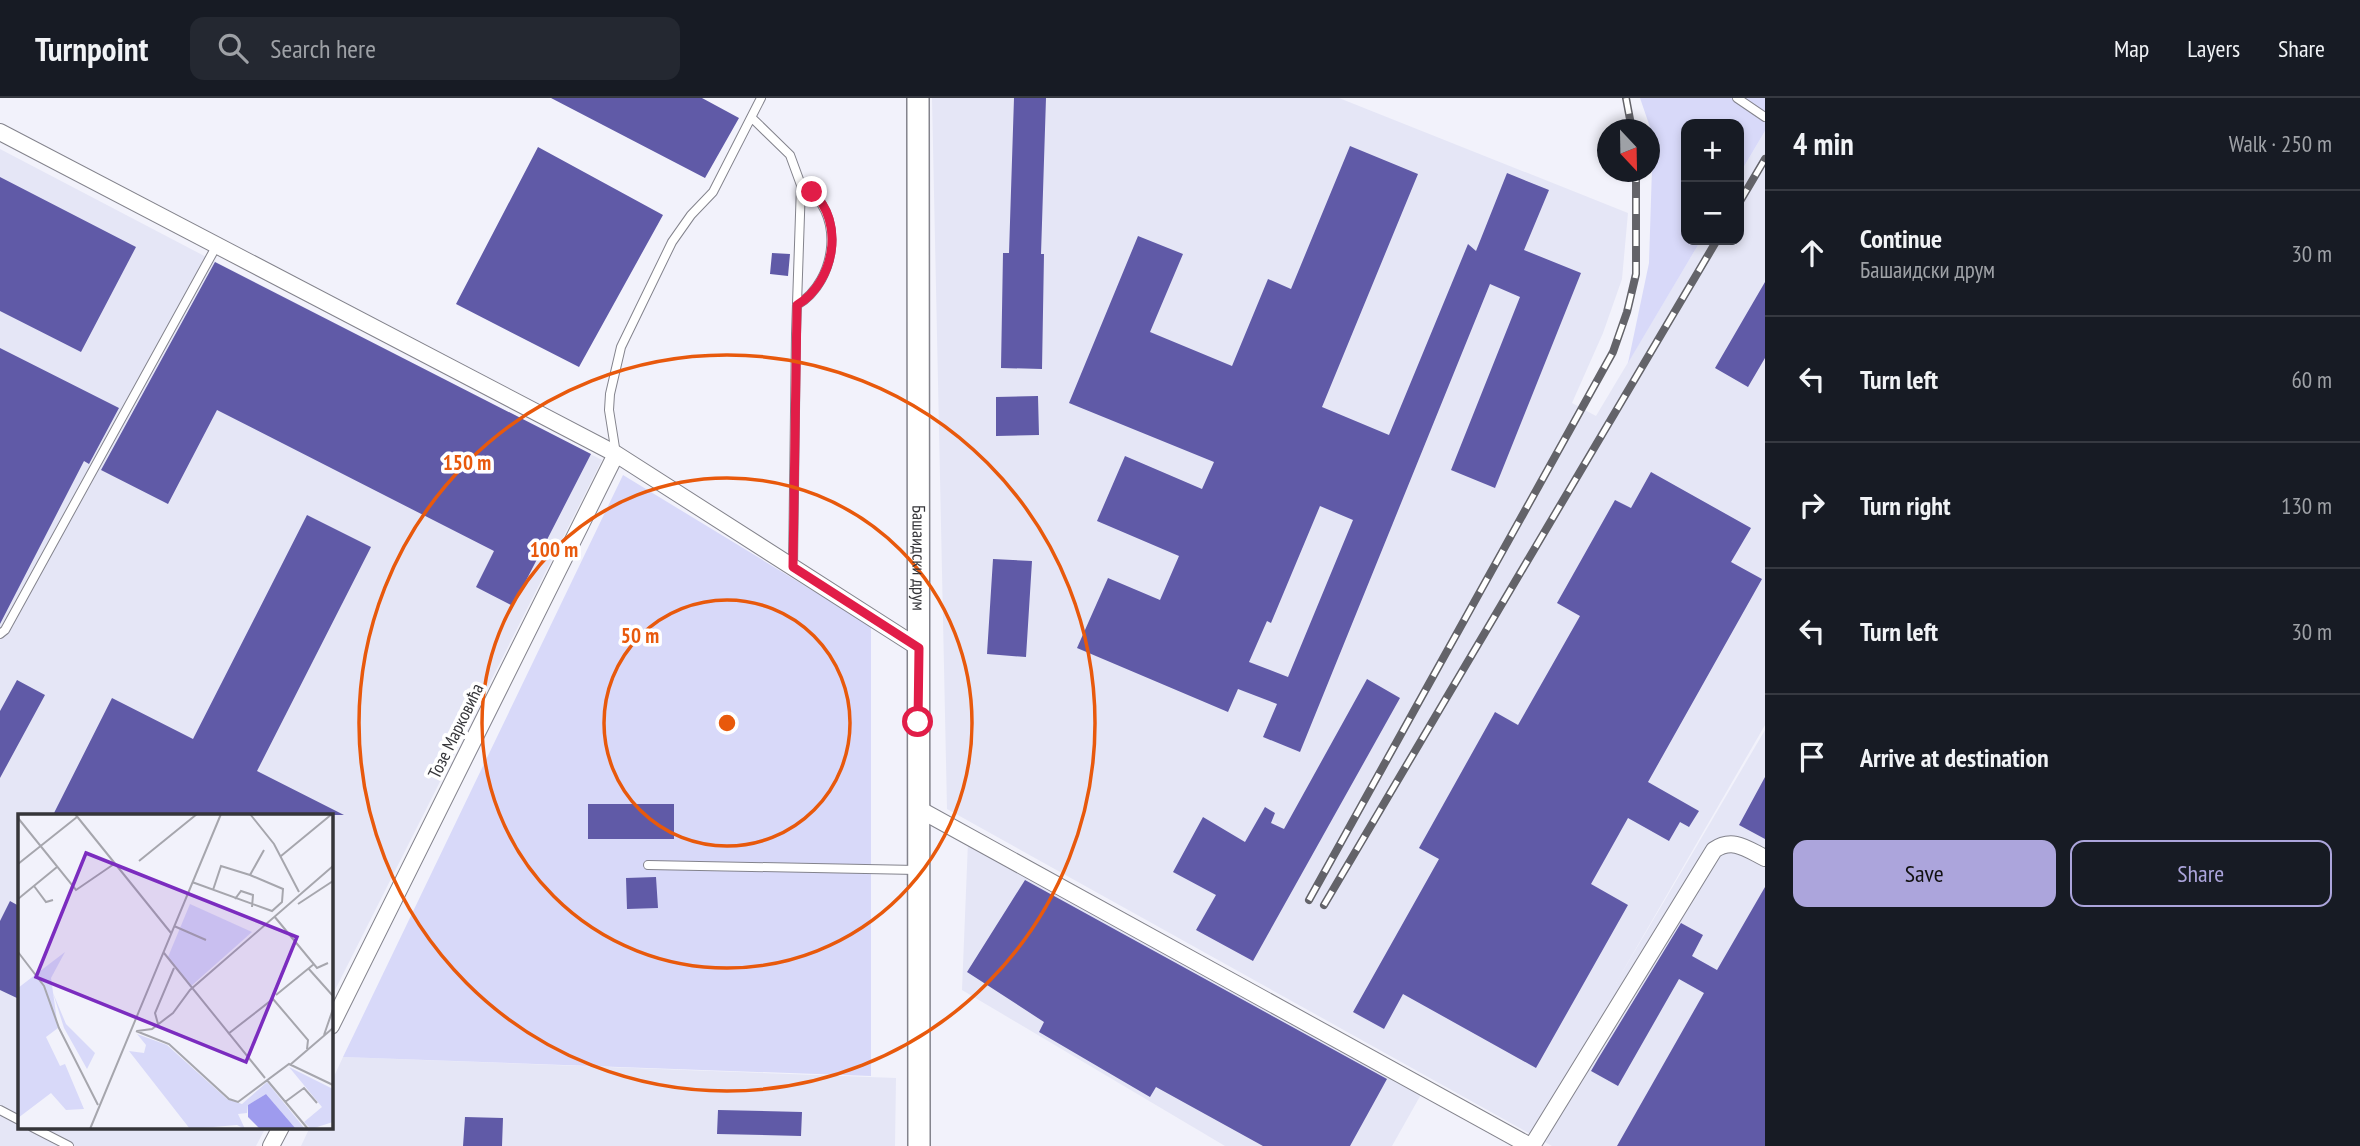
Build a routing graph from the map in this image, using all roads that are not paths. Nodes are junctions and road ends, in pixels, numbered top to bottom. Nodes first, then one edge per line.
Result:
1 (761, 98) edge
2 (918, 98) edge
3 (1737, 98) edge
4 (1765, 117) edge
5 (751, 118) junction
6 (0, 132) edge
7 (801, 186) junction
8 (217, 245) junction
9 (797, 305) junction
10 (616, 453) junction
11 (793, 567) junction
12 (0, 634) edge
13 (919, 648) junction
14 (917, 808) junction
15 (1765, 858) edge
16 (648, 864) dead end
17 (917, 870) junction
18 (332, 1024) edge
19 (0, 1110) edge
20 (18, 1119) edge
21 (34, 1128) edge
22 (280, 1128) edge
23 (68, 1146) edge
24 (271, 1146) edge
25 (919, 1146) edge
26 (1531, 1146) edge

1 - 5 lane
2 - 13 street, Башаидски друм
3 - 4 lane
5 - 7 lane
5 - 10 lane
6 - 8 street
7 - 9 lane
7 - 9 lane
8 - 10 street
8 - 12 lane
9 - 11 lane
10 - 11 street
10 - 18 street, Тозе Марковића
11 - 13 street
13 - 14 street, Башаидски друм
14 - 17 street, Башаидски друм
14 - 26 street
15 - 26 street
16 - 17 lane
17 - 25 street, Башаидски друм
19 - 20 lane
21 - 23 lane
22 - 24 street

